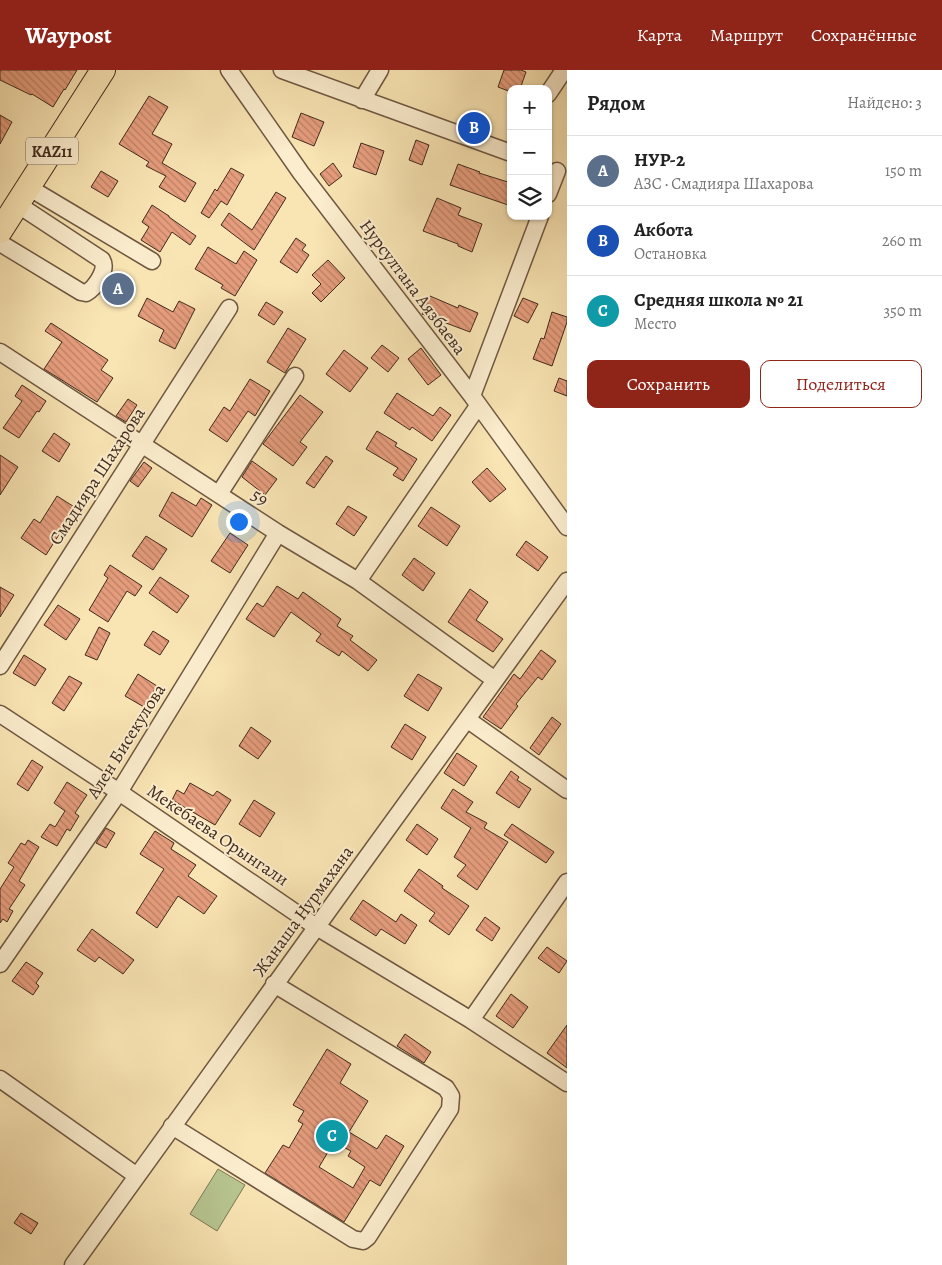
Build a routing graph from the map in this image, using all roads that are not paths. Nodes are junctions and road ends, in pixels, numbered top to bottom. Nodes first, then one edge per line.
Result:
1 (103, 70) edge
2 (229, 70) edge
3 (282, 70) edge
4 (380, 70) edge
5 (564, 70) edge
6 (552, 88) edge
7 (362, 100) junction
8 (507, 152) edge
9 (557, 171) edge
10 (552, 184) edge
11 (23, 196) junction
12 (539, 220) edge
13 (0, 232) edge
14 (0, 243) edge
15 (152, 261) dead end
16 (230, 308) dead end
17 (0, 352) edge
18 (295, 376) dead end
19 (475, 401) junction
20 (142, 443) junction
21 (218, 494) junction
22 (567, 527) edge
23 (278, 533) junction
24 (358, 581) junction
25 (567, 581) edge
26 (0, 666) edge
27 (496, 680) junction
28 (0, 714) edge
29 (468, 720) junction
30 (567, 790) edge
31 (119, 792) junction
32 (567, 882) edge
33 (315, 926) junction
34 (0, 964) edge
35 (274, 984) junction
36 (471, 1020) junction
37 (0, 1079) edge
38 (567, 1083) edge
39 (172, 1126) junction
40 (136, 1176) junction
41 (73, 1265) edge

1 - 11 highway, KAZ11
2 - 19 street, Нурсултана Аязбаева
3 - 7 street
4 - 7 street
5 - 6 street
7 - 8 street
9 - 10 street
11 - 13 highway, KAZ11
11 - 14 street
11 - 15 street
12 - 19 street
16 - 20 street, Смадияра Шахарова
17 - 20 street, 59
18 - 21 street
19 - 22 street, Нурсултана Аязбаева
19 - 24 street
20 - 21 street, 59
20 - 26 street, Смадияра Шахарова
21 - 23 street, 59
23 - 24 street, 59
23 - 31 street, Ален Бисекулова
24 - 27 street, 59
25 - 27 street, Жанаша Нурмахана
27 - 29 street, Жанаша Нурмахана
28 - 31 street, Мекебаева Орынгали
29 - 30 street
29 - 33 street, Жанаша Нурмахана
31 - 33 street, Мекебаева Орынгали
31 - 34 street, Ален Бисекулова
32 - 36 street
33 - 35 street, Жанаша Нурмахана
33 - 36 street, Мекебаева Орынгали
35 - 39 street, Жанаша Нурмахана
35 - 39 street
36 - 38 street, Мекебаева Орынгали
37 - 40 street
39 - 40 street, Жанаша Нурмахана
40 - 41 street, Жанаша Нурмахана

